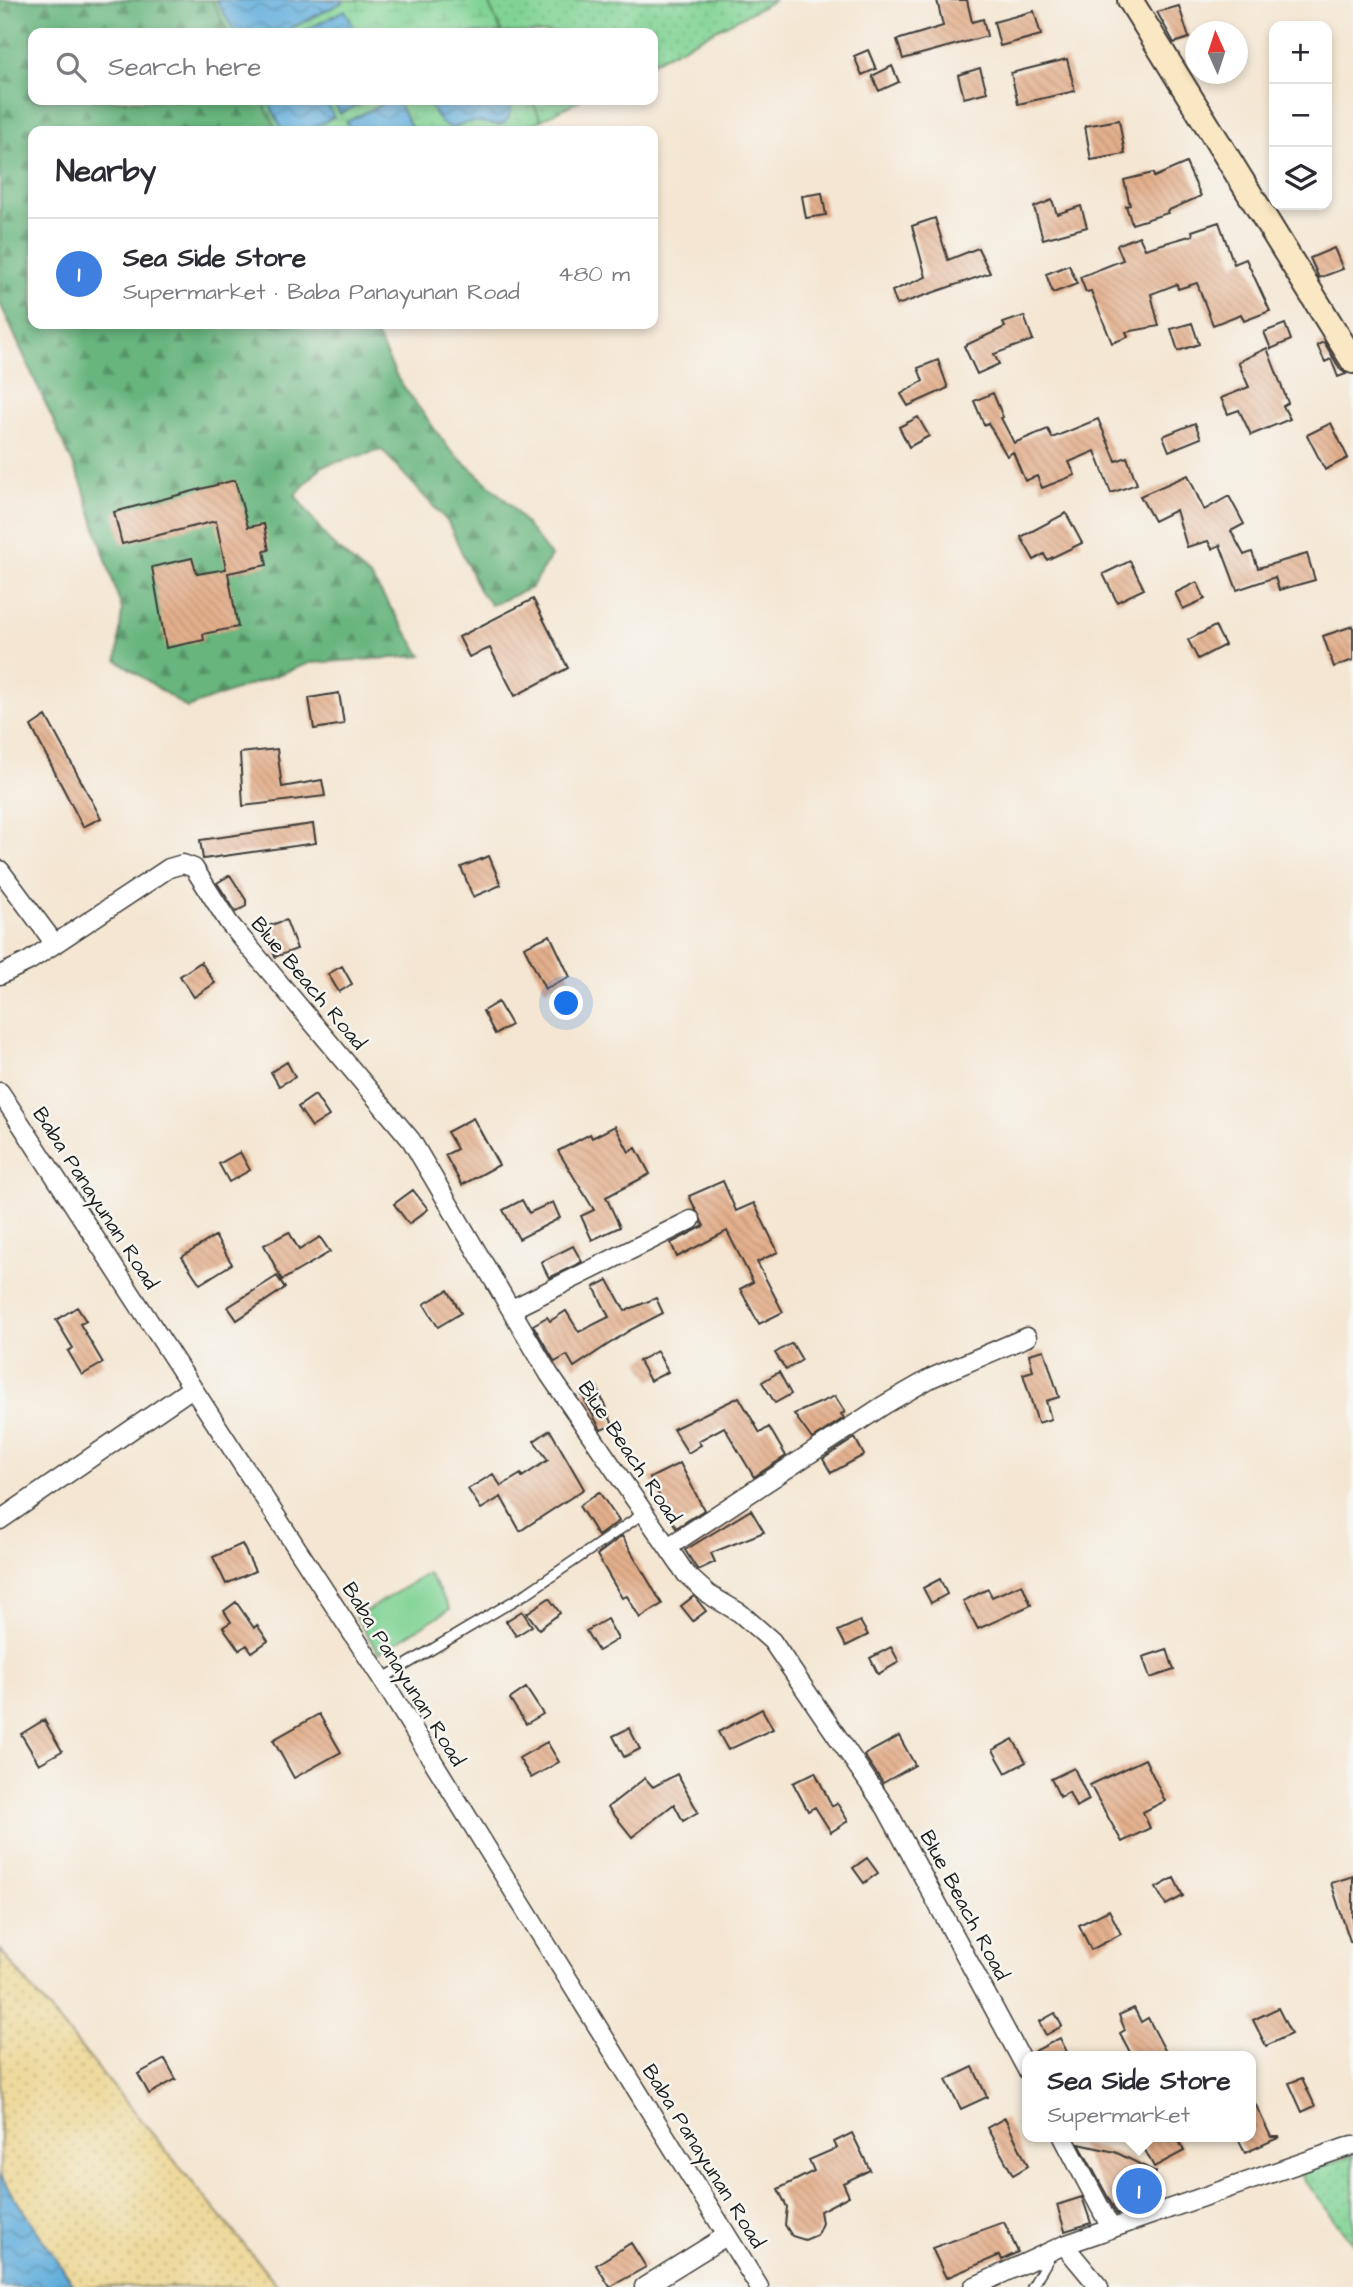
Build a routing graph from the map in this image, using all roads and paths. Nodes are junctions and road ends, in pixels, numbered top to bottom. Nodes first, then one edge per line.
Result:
1 (1130, 0) edge
2 (1353, 361) edge
3 (0, 870) edge
4 (55, 944) junction
5 (0, 975) edge
6 (0, 1093) edge
7 (691, 1220) dead end
8 (512, 1309) junction
9 (1027, 1337) dead end
10 (192, 1388) junction
11 (644, 1513) junction
12 (0, 1520) edge
13 (667, 1547) junction
14 (382, 1679) junction
15 (1022, 2061) edge
16 (1066, 2142) edge
17 (1353, 2145) edge
18 (1111, 2228) junction
19 (726, 2236) junction
20 (1059, 2247) junction
21 (644, 2287) edge
22 (759, 2287) edge
23 (973, 2287) edge
24 (1032, 2287) edge
25 (1099, 2287) edge

1 - 2 main road
3 - 4 street
4 - 5 street
4 - 8 street, Blue Beach Road
6 - 10 street, Baba Panayunan Road
7 - 8 street
8 - 11 street, Blue Beach Road
9 - 13 street
10 - 12 street
10 - 14 street, Baba Panayunan Road
11 - 13 street, Blue Beach Road
11 - 14 lane
13 - 15 street, Blue Beach Road
14 - 19 street, Baba Panayunan Road
16 - 18 street
17 - 18 street
18 - 20 street
19 - 21 street
19 - 22 street, Baba Panayunan Road
20 - 23 street
20 - 24 lane
20 - 25 street

